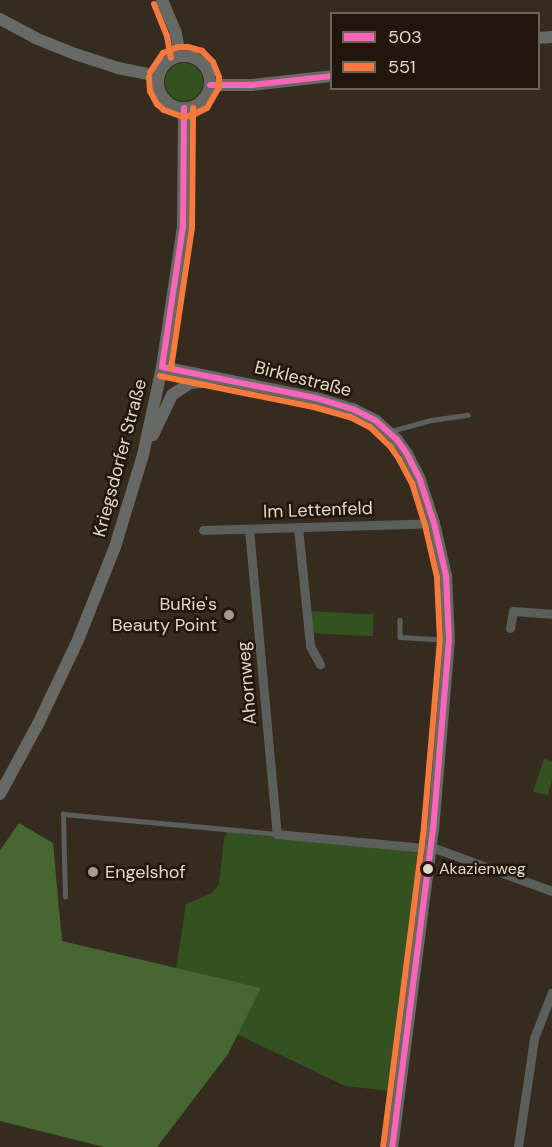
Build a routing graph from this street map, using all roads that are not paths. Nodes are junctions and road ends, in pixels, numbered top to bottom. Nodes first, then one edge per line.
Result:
1 (162, 0) edge
2 (0, 19) edge
3 (180, 56) junction
4 (158, 76) junction
5 (330, 76) edge
6 (210, 85) junction
7 (184, 108) junction
8 (162, 367) junction
9 (227, 380) junction
10 (468, 416) dead end
11 (393, 436) junction
12 (143, 455) junction
13 (435, 526) junction
14 (298, 527) junction
15 (249, 529) junction
16 (203, 530) dead end
17 (552, 614) edge
18 (400, 620) dead end
19 (510, 628) dead end
20 (449, 640) junction
21 (320, 664) dead end
22 (0, 794) edge
23 (277, 834) junction
24 (430, 848) junction
25 (552, 891) edge
26 (65, 897) dead end
27 (552, 992) edge
28 (392, 1147) edge
29 (518, 1147) edge

1 - 3 main road
2 - 4 main road
3 - 4 main road
3 - 6 main road
4 - 7 main road
5 - 6 main road
6 - 7 main road
7 - 8 main road, Kriegsdorfer Straße
8 - 9 main road, Birklestraße
8 - 12 main road, Kriegsdorfer Straße
9 - 11 main road, Birklestraße
9 - 12 main road, Birklestraße
10 - 11 lane
11 - 13 main road, Birklestraße
12 - 22 main road, Kriegsdorfer Straße
13 - 14 street, Im Lettenfeld
13 - 20 main road, Birklestraße
14 - 15 street, Im Lettenfeld
14 - 21 street
15 - 16 street, Im Lettenfeld
15 - 23 street, Ahornweg
17 - 19 street
18 - 20 lane
20 - 24 main road, Birklestraße
23 - 24 street
23 - 26 lane
24 - 25 street
24 - 28 main road, Birklestraße
27 - 29 street

